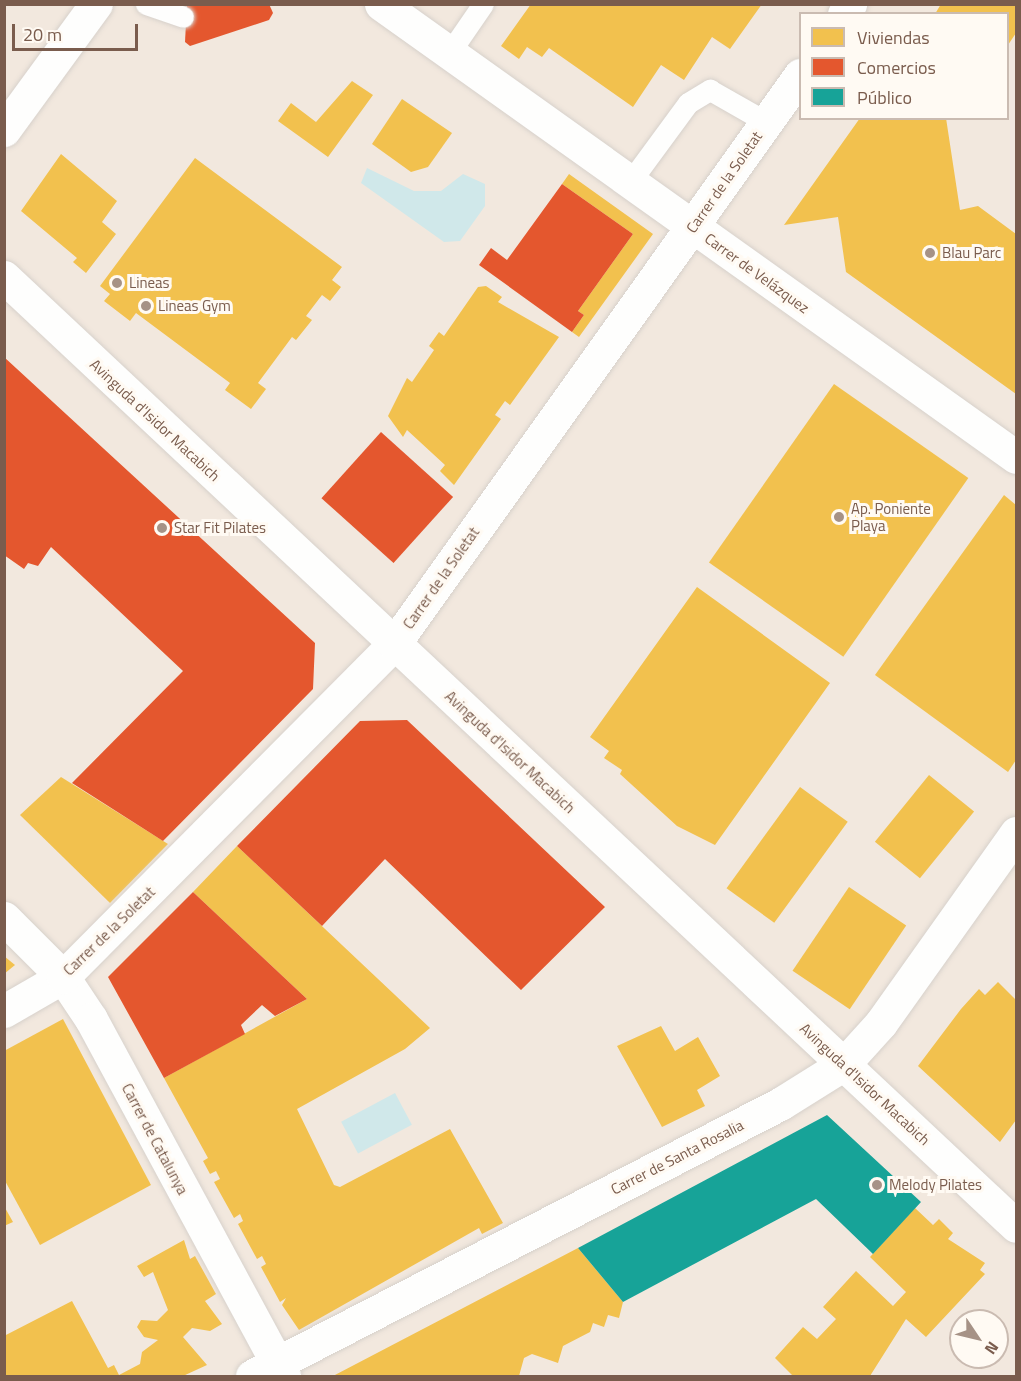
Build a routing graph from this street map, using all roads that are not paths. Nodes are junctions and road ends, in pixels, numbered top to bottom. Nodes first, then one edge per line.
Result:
1 (96, 4) edge
2 (146, 4) edge
3 (381, 4) edge
4 (483, 4) edge
5 (183, 17) dead end
6 (450, 52) junction
7 (799, 78) edge
8 (766, 122) junction
9 (4, 130) edge
10 (630, 182) junction
11 (692, 226) junction
12 (4, 277) edge
13 (1017, 457) edge
14 (394, 644) junction
15 (1017, 833) edge
16 (4, 918) edge
17 (63, 977) junction
18 (4, 1011) edge
19 (844, 1064) junction
20 (1017, 1226) edge
21 (271, 1372) edge

1 - 9 street
2 - 5 lane
3 - 6 street, Carrer de Velázquez
4 - 6 lane
6 - 10 street, Carrer de Velázquez
7 - 8 street, Carrer de la Soletat
8 - 10 lane
8 - 11 street, Carrer de la Soletat
10 - 11 street, Carrer de Velázquez
11 - 13 street, Carrer de Velázquez
11 - 14 street, Carrer de la Soletat
12 - 14 street, Avinguda d'Isidor Macabich
14 - 17 street, Carrer de la Soletat
14 - 19 street, Avinguda d'Isidor Macabich
15 - 19 street, Carrer de Santa Rosalia
16 - 17 street, Carrer de Catalunya
17 - 18 street, Carrer de la Soletat
17 - 21 street, Carrer de Catalunya
19 - 20 street, Avinguda d'Isidor Macabich
19 - 21 street, Carrer de Santa Rosalia

